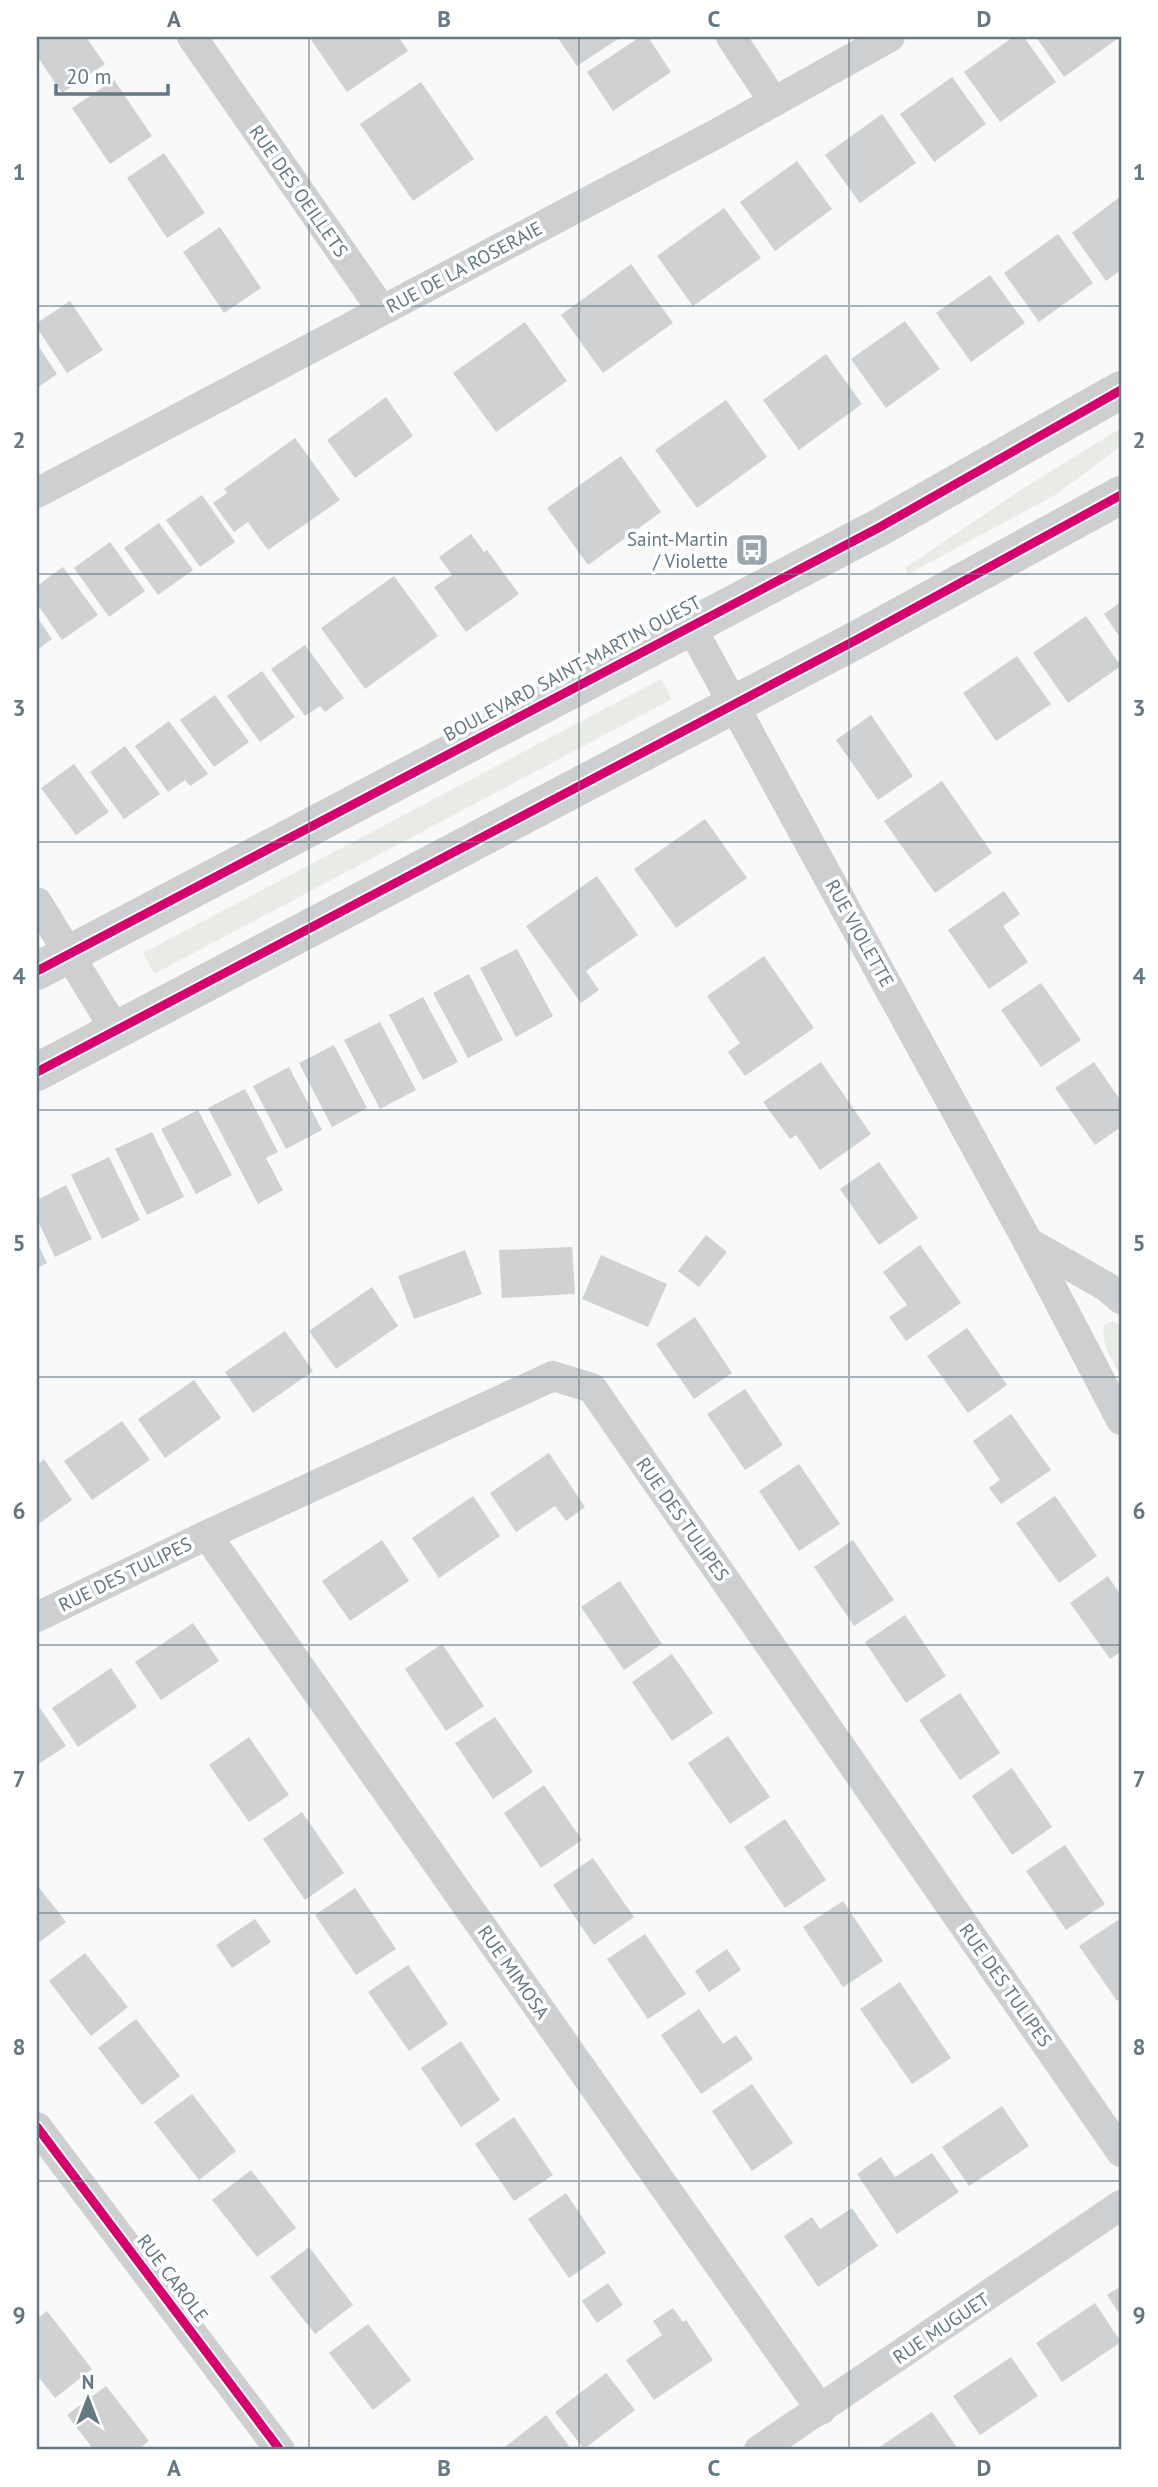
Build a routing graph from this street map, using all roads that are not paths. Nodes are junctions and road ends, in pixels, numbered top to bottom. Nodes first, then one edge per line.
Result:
1 (192, 37) edge
2 (731, 37) edge
3 (890, 37) edge
4 (774, 102) junction
5 (382, 310) junction
6 (1121, 390) edge
7 (37, 494) edge
8 (1121, 495) edge
9 (690, 625) junction
10 (735, 704) junction
11 (37, 902) edge
12 (70, 954) junction
13 (37, 971) edge
14 (116, 1031) junction
15 (37, 1072) edge
16 (1028, 1242) junction
17 (1121, 1299) edge
18 (1121, 1420) edge
19 (207, 1535) junction
20 (37, 1617) edge
21 (37, 2127) edge
22 (1121, 2152) edge
23 (1121, 2205) edge
24 (821, 2410) junction
25 (280, 2450) edge
26 (759, 2450) edge

1 - 5 street, RUE DES OEILLETS
2 - 4 street
3 - 4 street, RUE DE LA ROSERAIE
4 - 5 street, RUE DE LA ROSERAIE
5 - 7 street, RUE DE LA ROSERAIE
6 - 9 street, BOULEVARD SAINT-MARTIN OUEST
8 - 10 street
9 - 10 street, RUE VIOLETTE
9 - 12 street, BOULEVARD SAINT-MARTIN OUEST
10 - 14 street
10 - 16 street, RUE VIOLETTE
11 - 12 street
12 - 13 street, BOULEVARD SAINT-MARTIN OUEST
12 - 14 street
14 - 15 street
16 - 17 street
16 - 18 street, RUE VIOLETTE
19 - 20 street, RUE DES TULIPES
19 - 22 street, RUE DES TULIPES
19 - 24 street, RUE MIMOSA
21 - 25 street, RUE CAROLE
23 - 24 street, RUE MUGUET
24 - 26 street, RUE MUGUET

